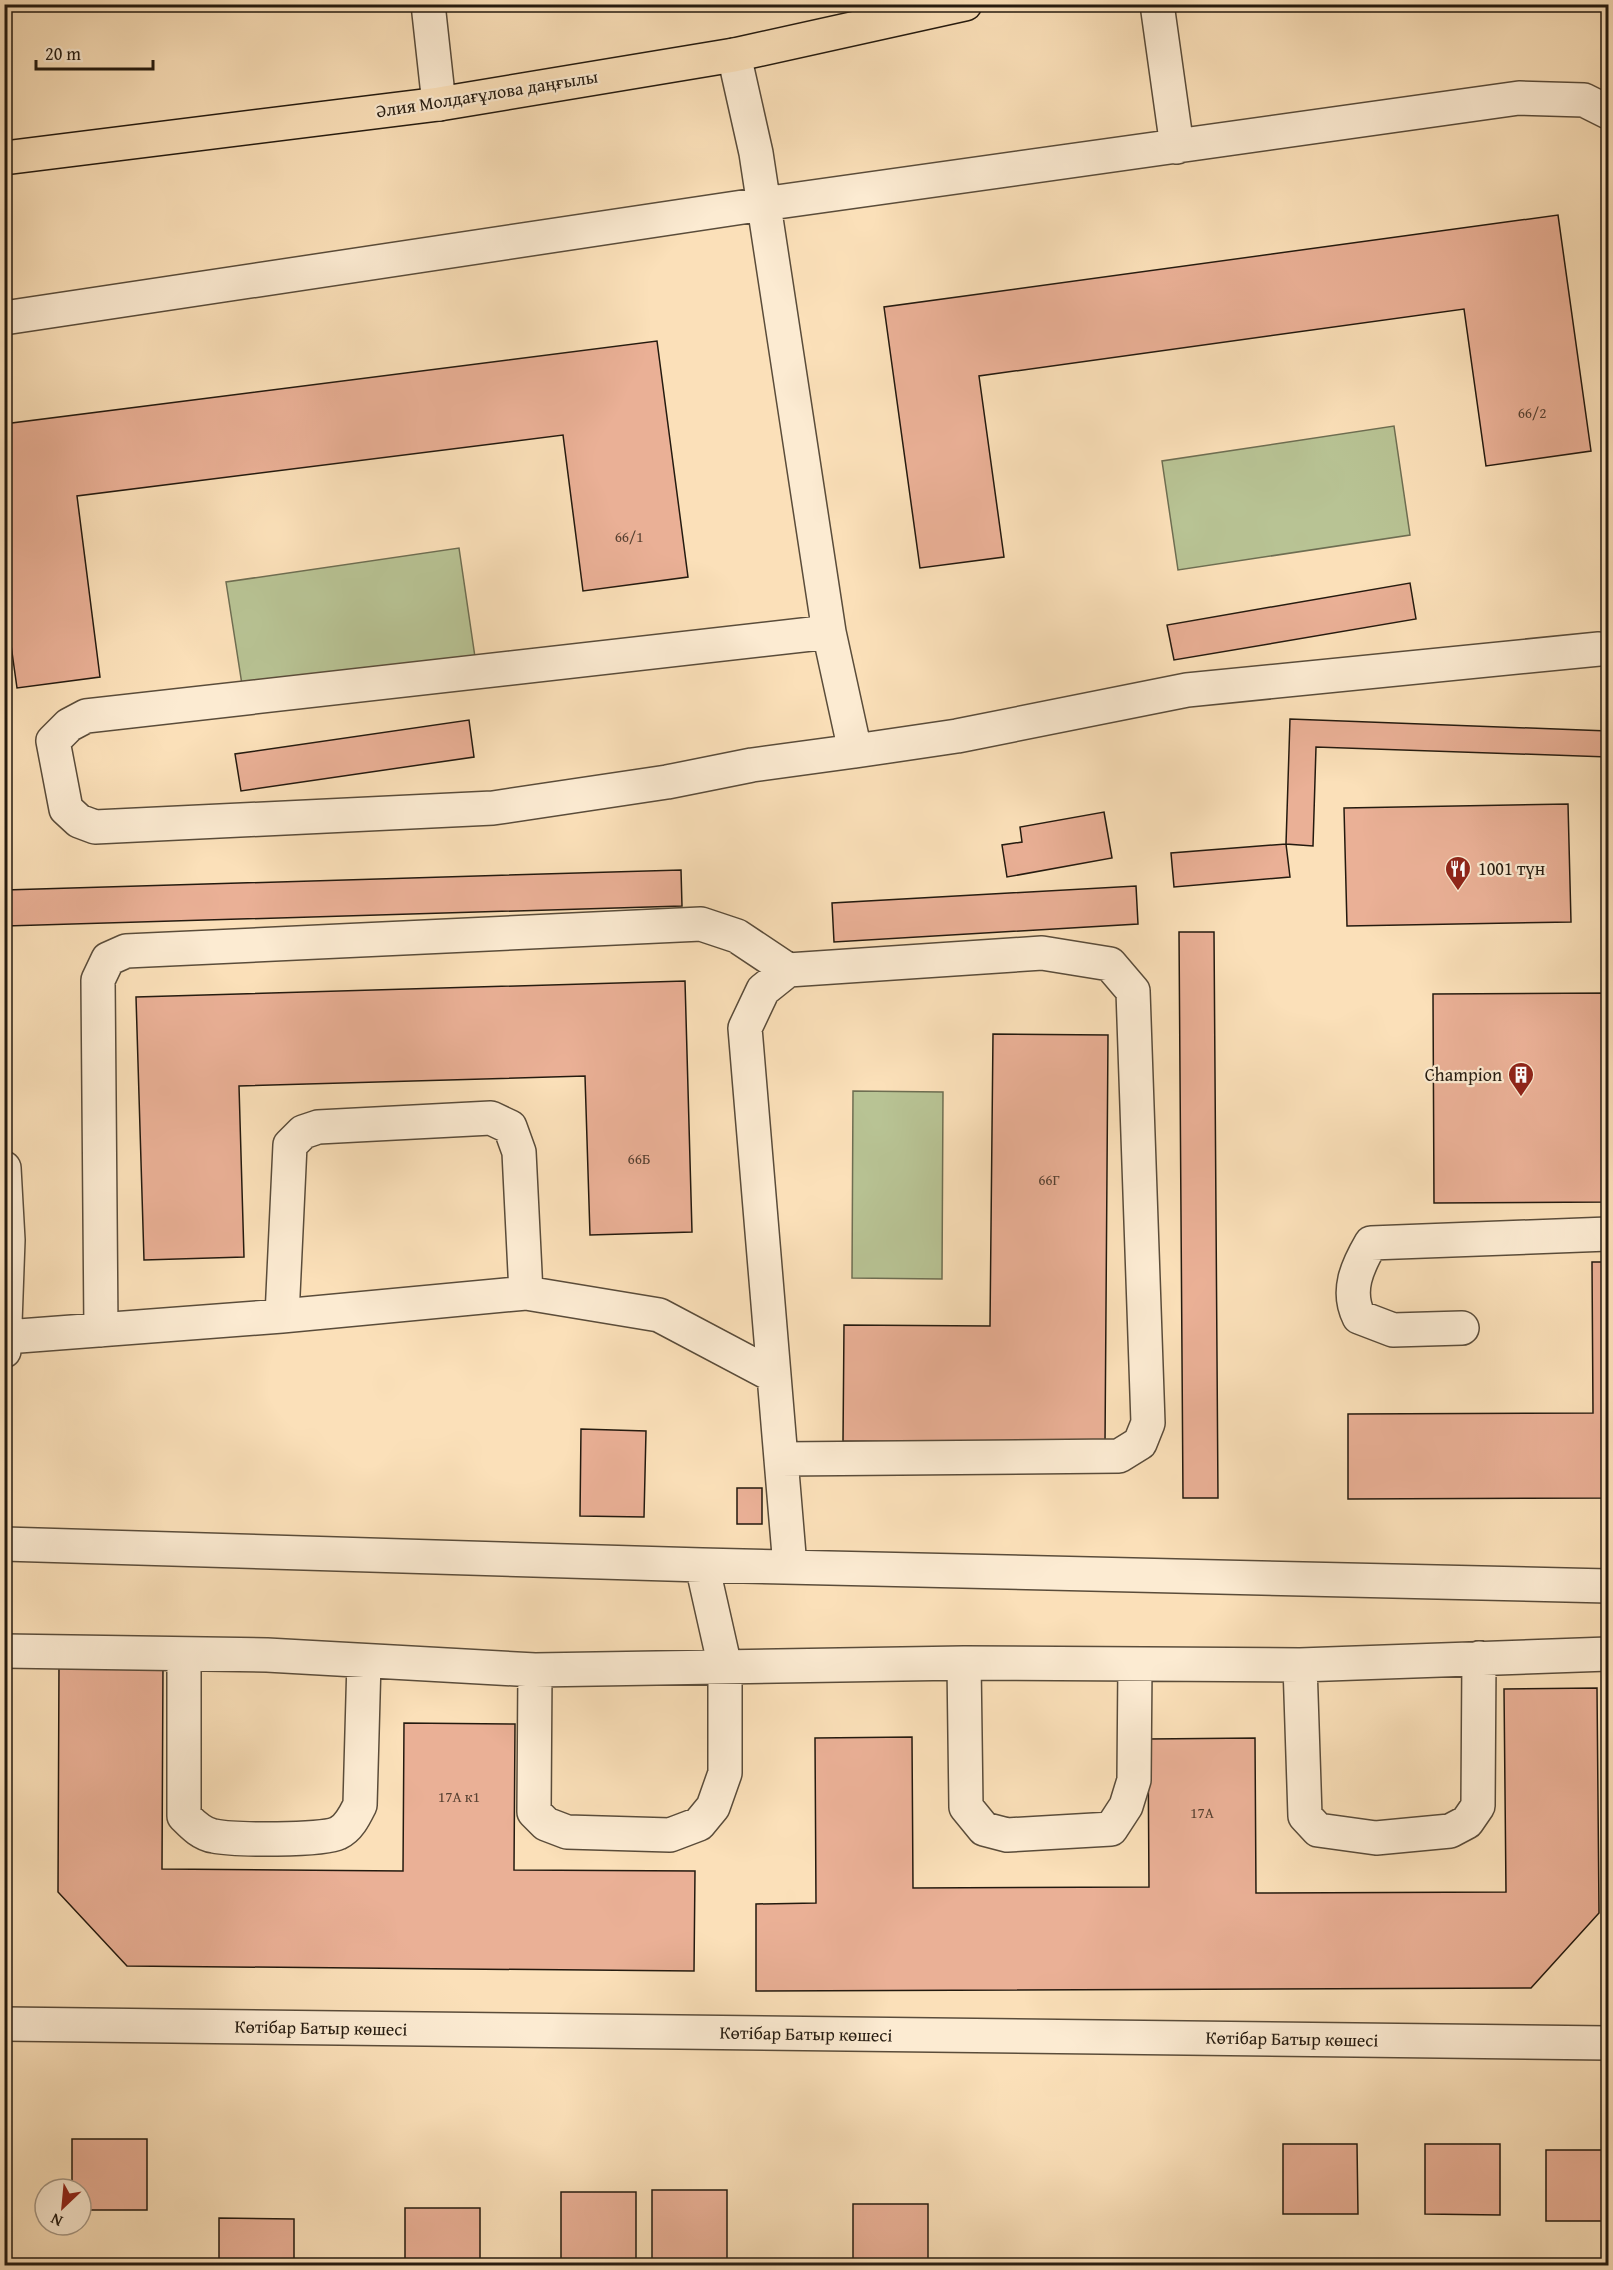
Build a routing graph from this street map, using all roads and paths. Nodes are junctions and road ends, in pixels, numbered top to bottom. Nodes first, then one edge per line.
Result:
1 (428, 4) edge
2 (965, 4) edge
3 (1157, 4) edge
4 (734, 55) junction
5 (439, 104) junction
6 (1608, 112) edge
7 (1177, 147) junction
8 (4, 158) edge
9 (763, 204) junction
10 (4, 318) edge
11 (829, 632) junction
12 (1599, 649) dead end
13 (855, 752) junction
14 (788, 970) junction
15 (4, 1168) edge
16 (1608, 1234) edge
17 (526, 1293) junction
18 (282, 1316) junction
19 (1462, 1328) dead end
20 (101, 1330) junction
21 (5, 1344) edge
22 (774, 1376) junction
23 (780, 1459) junction
24 (4, 1544) edge
25 (702, 1565) junction
26 (790, 1567) junction
27 (1608, 1586) edge
28 (4, 1651) edge
29 (1608, 1654) edge
30 (184, 1655) junction
31 (1479, 1658) junction
32 (364, 1661) junction
33 (964, 1663) junction
34 (1135, 1664) junction
35 (1300, 1665) junction
36 (725, 1667) junction
37 (535, 1670) junction
38 (4, 2024) edge
39 (1608, 2043) edge

1 - 5 street
2 - 4 main road, Әлия Молдағұлова даңғылы
3 - 7 street
4 - 5 main road, Әлия Молдағұлова даңғылы
4 - 9 street
5 - 8 main road, Әлия Молдағұлова даңғылы
6 - 7 street
7 - 9 street
9 - 10 street
9 - 11 street
11 - 13 street
11 - 13 street
12 - 13 street
14 - 20 street
14 - 22 street
14 - 23 street
15 - 21 street
16 - 19 street
17 - 18 street
17 - 18 street
17 - 22 street
18 - 20 street
20 - 21 street
22 - 23 street
23 - 26 street
24 - 25 street
25 - 26 street
25 - 36 street
26 - 27 street
28 - 30 street
29 - 31 street
30 - 32 street
30 - 32 street
31 - 35 street
31 - 35 street
32 - 37 street
33 - 34 street
33 - 34 street
33 - 36 street
34 - 35 street
36 - 37 street
36 - 37 street
38 - 39 street, Көтібар Батыр көшесі

